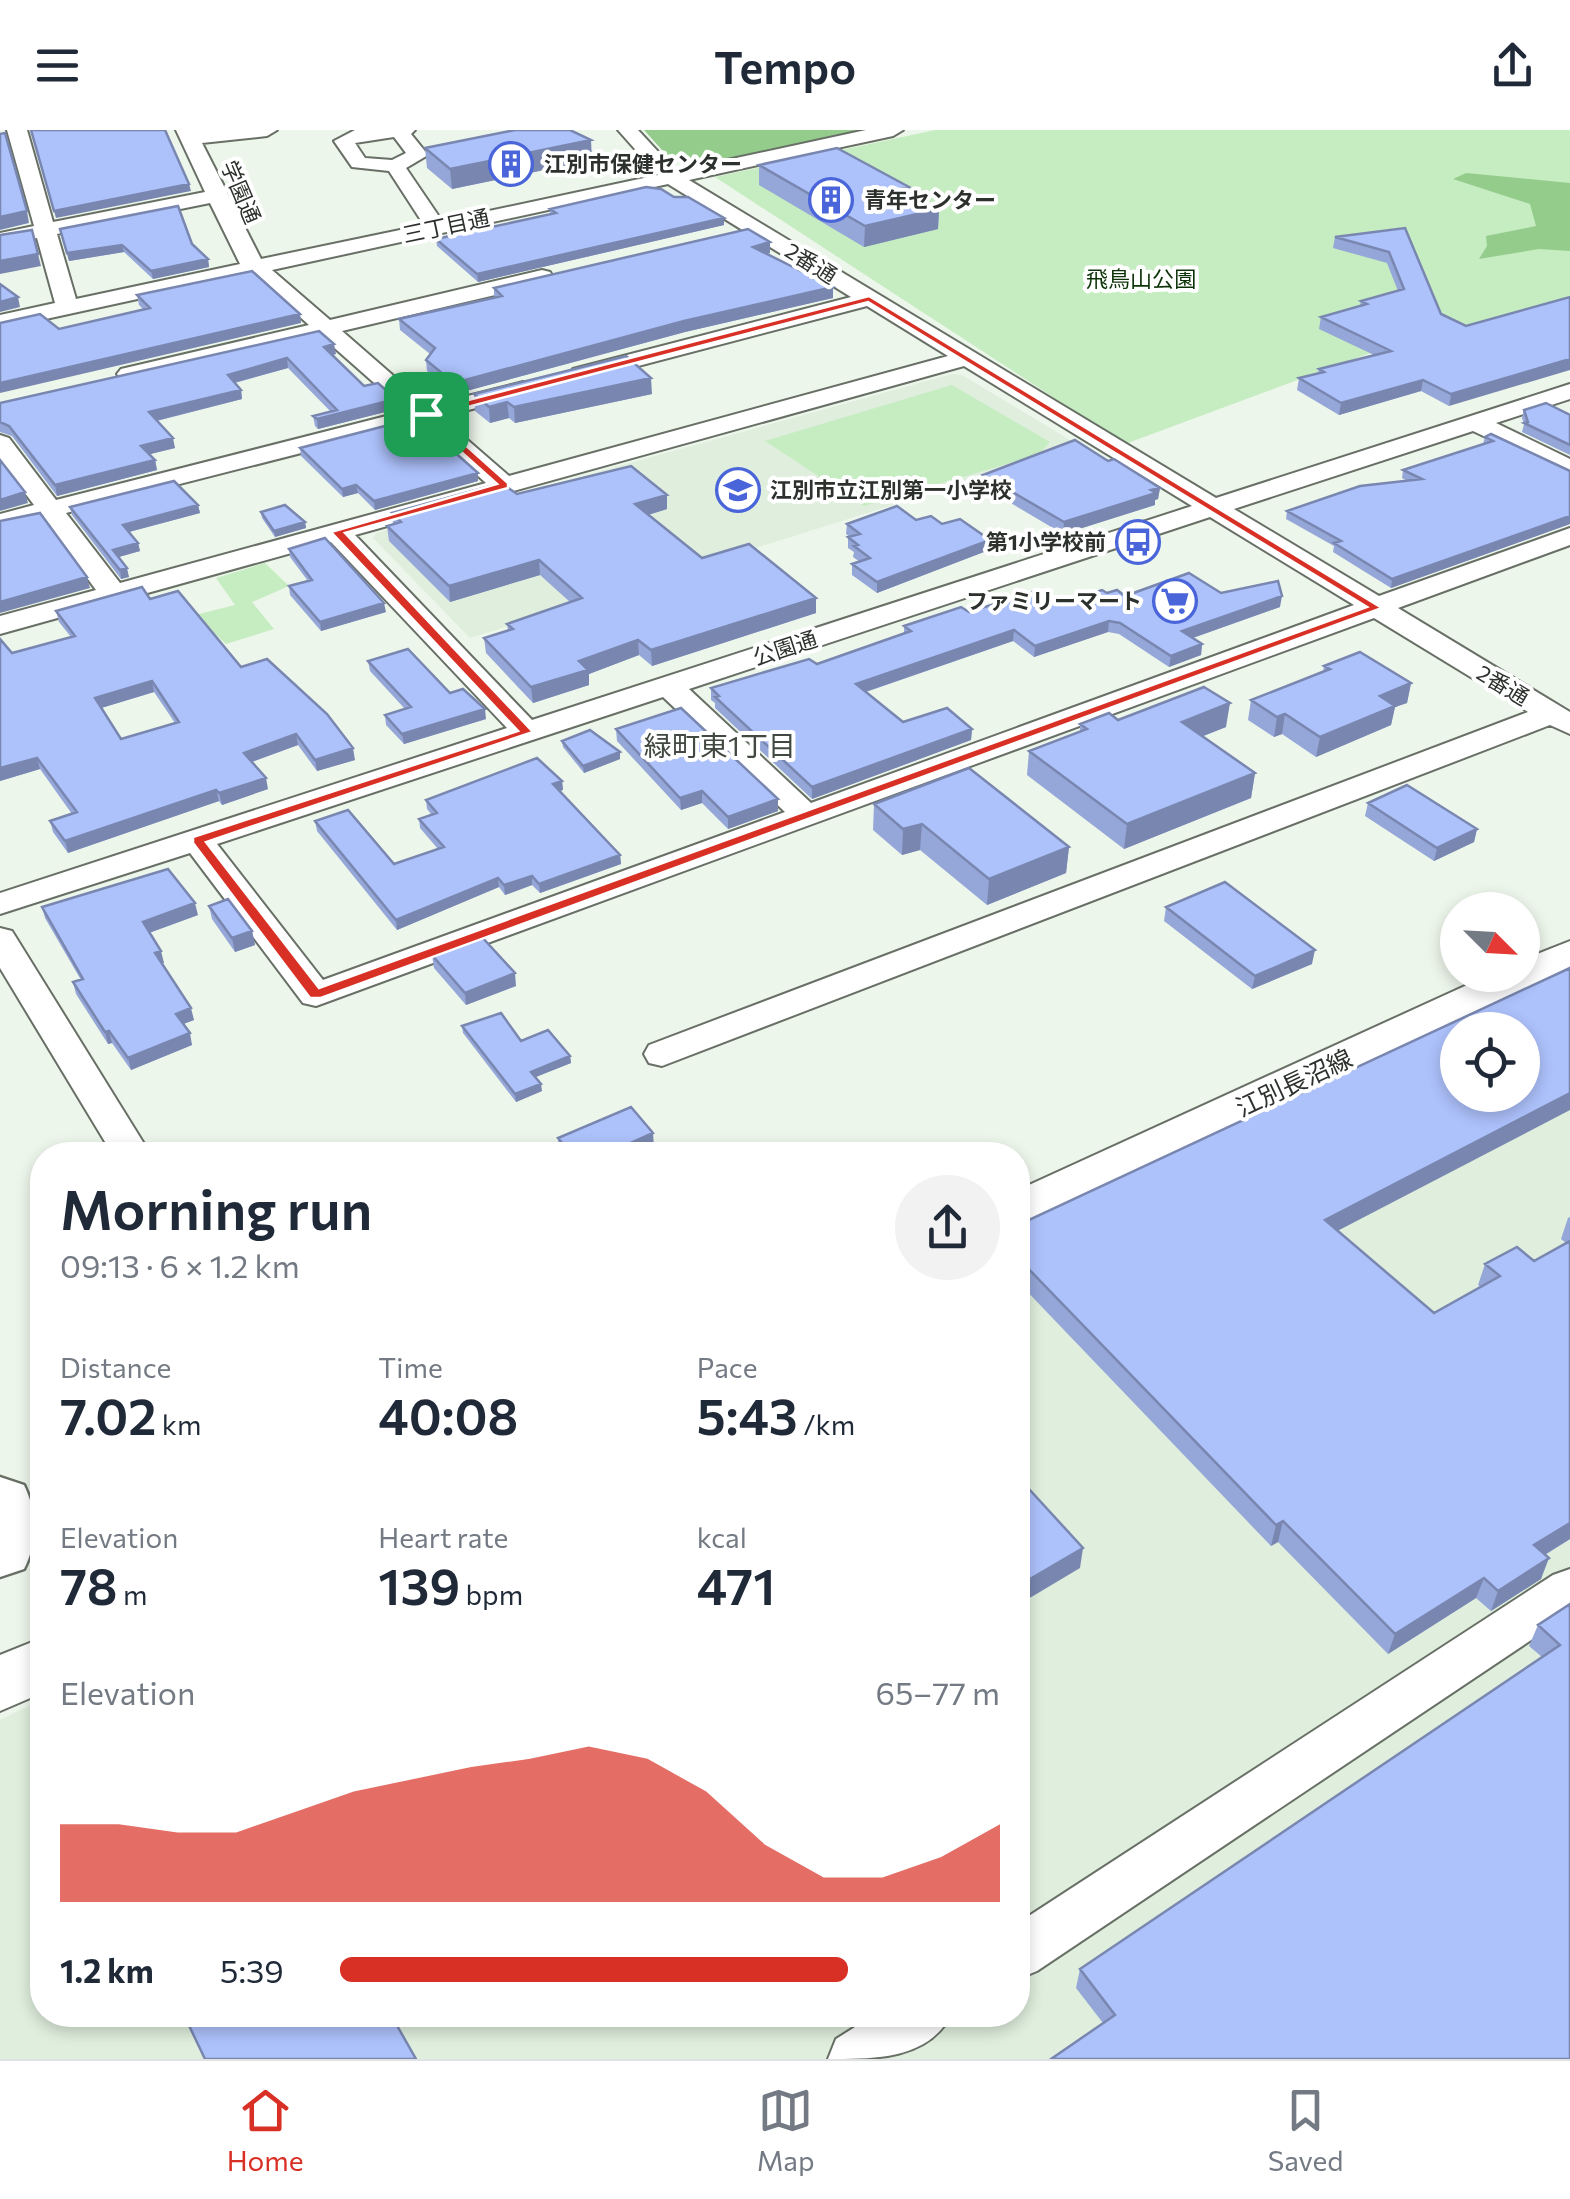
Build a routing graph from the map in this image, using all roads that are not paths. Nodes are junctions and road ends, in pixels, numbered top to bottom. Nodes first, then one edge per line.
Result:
1 (268, 130) edge
2 (402, 130) edge
3 (628, 130) edge
4 (893, 130) edge
5 (12, 134) edge
6 (188, 134) edge
7 (395, 166) junction
8 (672, 178) junction
9 (216, 196) junction
10 (437, 228) junction
11 (754, 228) junction
12 (46, 230) junction
13 (716, 237) edge
14 (0, 239) edge
15 (260, 267) junction
16 (560, 273) edge
17 (869, 299) junction
18 (68, 308) junction
19 (0, 322) edge
20 (328, 327) junction
21 (966, 358) junction
22 (96, 382) edge
23 (1570, 390) edge
24 (426, 414) junction
25 (1474, 422) junction
26 (0, 443) edge
27 (1570, 470) edge
28 (504, 486) junction
29 (1211, 506) junction
30 (50, 509) junction
31 (0, 522) edge
32 (337, 532) junction
33 (1570, 536) edge
34 (114, 594) junction
35 (1376, 608) junction
36 (0, 625) edge
37 (670, 687) junction
38 (1561, 720) edge
39 (526, 732) junction
40 (806, 816) junction
41 (198, 840) junction
42 (0, 904) edge
43 (0, 939) edge
44 (1570, 954) edge
45 (662, 1054) dead end
46 (124, 1142) edge
47 (1030, 1205) edge
48 (0, 1504) edge
49 (0, 1549) edge
50 (1570, 1589) edge
51 (30, 1670) edge
52 (0, 1684) edge
53 (1030, 1945) edge
54 (905, 2027) edge
55 (856, 2059) edge

1 - 6 street
2 - 7 street
2 - 7 street
3 - 8 street, 2番通
4 - 8 street, 三丁目通
5 - 12 street
6 - 9 street, 学園通
7 - 10 street
8 - 10 street, 三丁目通
8 - 11 street, 2番通
9 - 12 street
9 - 15 street, 学園通
10 - 15 street, 三丁目通
11 - 13 street
11 - 17 street, 2番通
12 - 14 street
12 - 18 street
15 - 18 street, 三丁目通
15 - 20 street, 学園通
16 - 20 street
17 - 21 street, 2番通
17 - 24 street
18 - 19 street, 三丁目通
20 - 22 street
20 - 24 street, 学園通
21 - 28 street
21 - 29 street, 2番通
23 - 25 street, 公園通
24 - 28 street, 学園通
24 - 30 street
25 - 27 street
25 - 29 street, 公園通
26 - 30 street
28 - 32 street
29 - 35 street, 2番通
29 - 37 street, 公園通
30 - 31 street
30 - 34 street
32 - 34 street
32 - 39 street
33 - 35 street
34 - 36 street
35 - 38 street, 2番通
35 - 40 street
37 - 39 street, 公園通
37 - 40 street
38 - 45 street
39 - 41 street, 公園通
40 - 41 street
41 - 42 street, 公園通
43 - 46 street
44 - 47 main road, 江別長沼線
48 - 49 highway
50 - 53 street
51 - 52 main road
54 - 55 street

